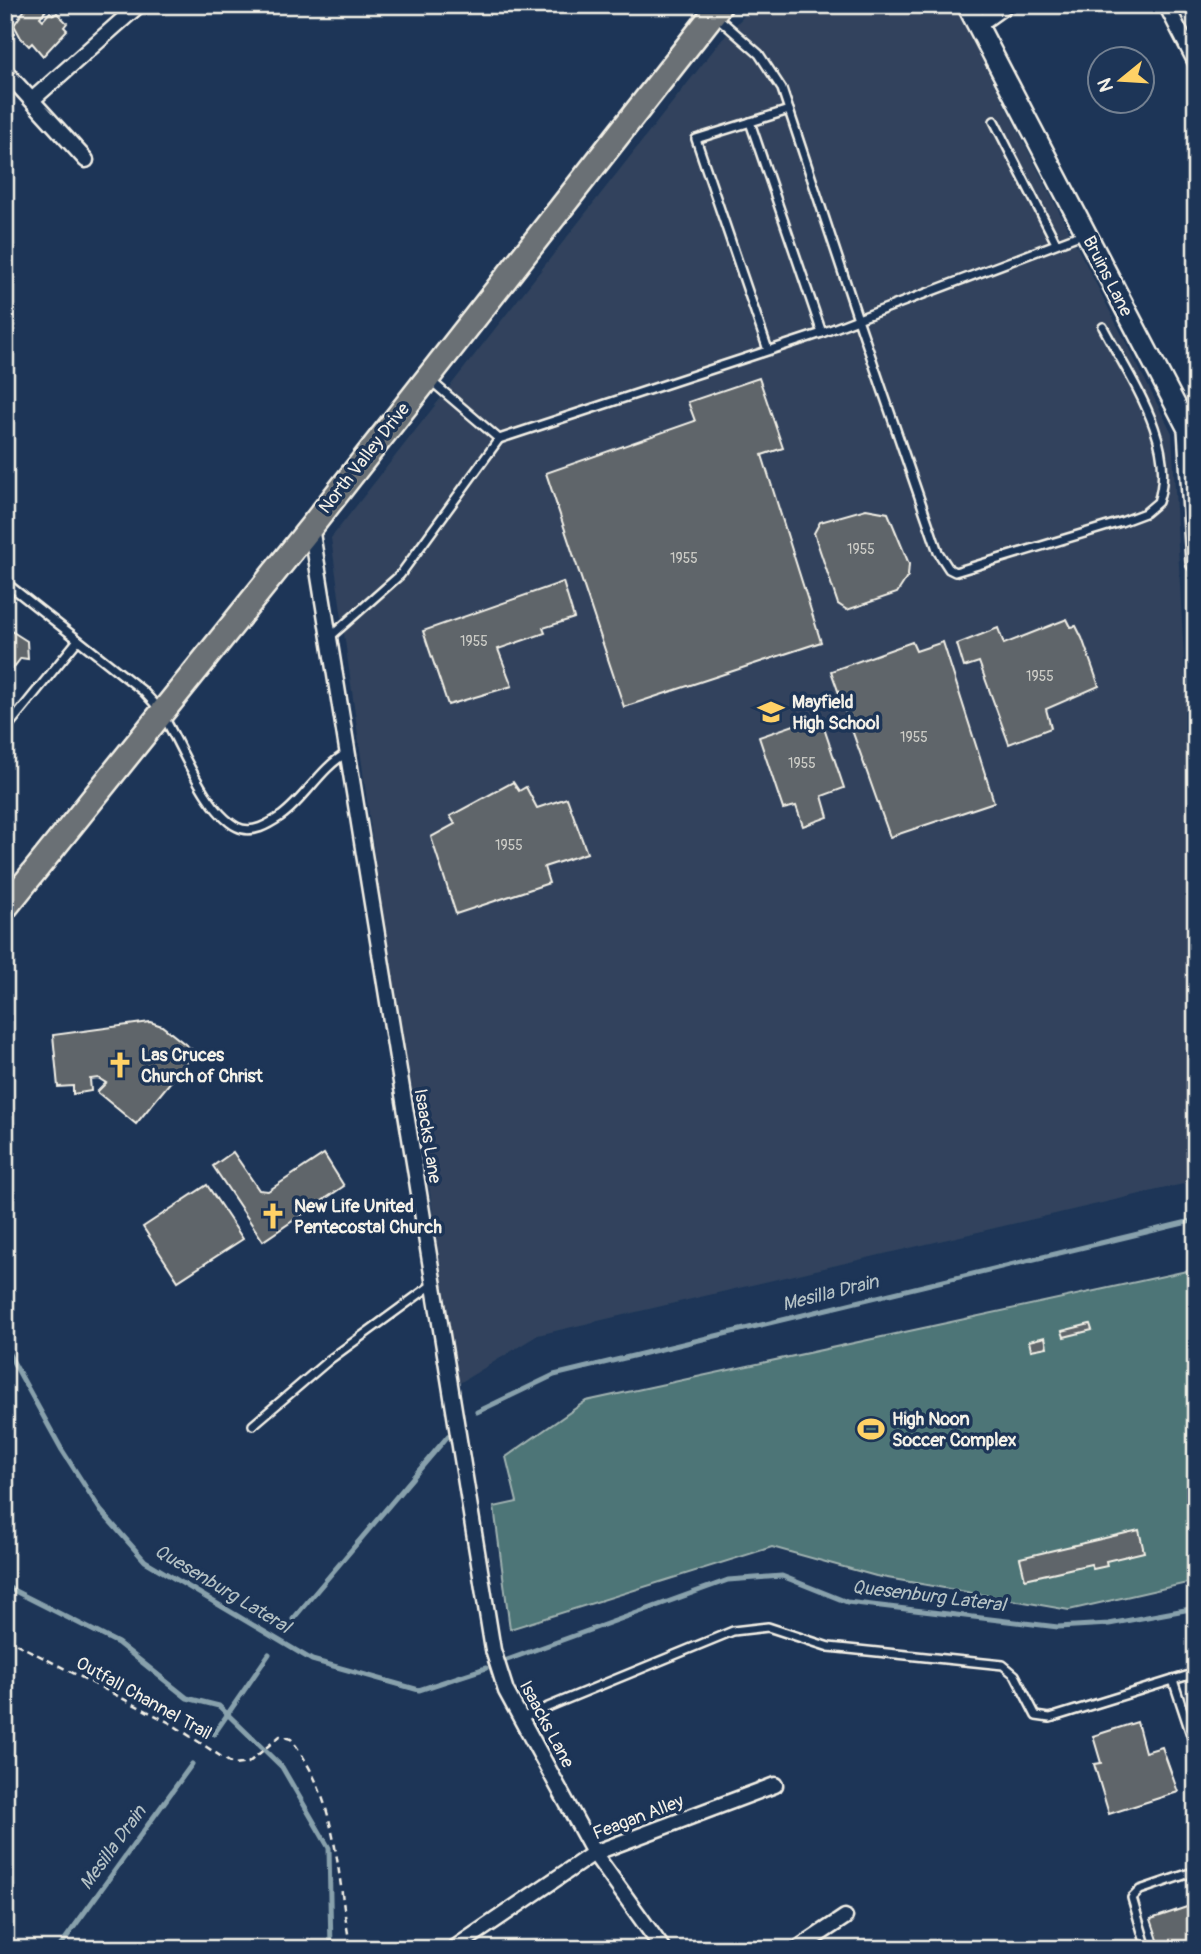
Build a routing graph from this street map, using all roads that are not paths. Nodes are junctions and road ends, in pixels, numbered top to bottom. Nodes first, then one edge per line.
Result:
1 (139, 5) edge
2 (967, 5) edge
3 (1006, 5) edge
4 (1166, 5) edge
5 (713, 8) edge
6 (978, 25) junction
7 (1196, 63) edge
8 (5, 71) edge
9 (32, 100) junction
10 (789, 110) junction
11 (994, 121) dead end
12 (750, 122) junction
13 (86, 160) dead end
14 (1086, 233) junction
15 (1056, 243) junction
16 (858, 318) junction
17 (1103, 327) dead end
18 (822, 332) junction
19 (768, 351) junction
20 (428, 377) junction
21 (499, 439) junction
22 (311, 527) junction
23 (1196, 562) edge
24 (5, 582) edge
25 (328, 638) junction
26 (78, 640) junction
27 (161, 712) junction
28 (5, 730) edge
29 (347, 753) junction
30 (5, 908) edge
31 (433, 1284) junction
32 (253, 1425) dead end
33 (1196, 1673) edge
34 (1173, 1679) junction
35 (521, 1718) junction
36 (1196, 1749) edge
37 (775, 1785) dead end
38 (594, 1853) junction
39 (1196, 1871) edge
40 (845, 1917) dead end
41 (453, 1949) edge
42 (663, 1949) edge
43 (797, 1949) edge
44 (1147, 1949) edge

1 - 9 street
2 - 6 street, Bruins Lane
3 - 6 street
4 - 7 street
5 - 10 lane
5 - 20 main road, North Valley Drive
6 - 14 street, Bruins Lane
8 - 9 street
9 - 13 street
10 - 12 lane
10 - 16 lane
11 - 15 lane
12 - 18 lane
12 - 19 lane
14 - 15 lane
14 - 23 street, Bruins Lane
15 - 16 lane
16 - 17 lane
16 - 18 lane
18 - 19 lane
19 - 21 lane
20 - 21 lane
20 - 22 main road, North Valley Drive
21 - 25 lane
22 - 25 street, Isaacks Lane
22 - 27 main road, North Valley Drive
24 - 26 lane
25 - 29 street, Isaacks Lane
26 - 27 lane
26 - 28 lane
27 - 29 lane
27 - 30 main road, North Valley Drive
29 - 31 street, Isaacks Lane
31 - 32 lane
31 - 35 street, Isaacks Lane
33 - 34 lane
34 - 35 lane
34 - 36 lane
35 - 38 street, Isaacks Lane
37 - 38 street, Feagan Alley
38 - 41 street, Feagan Alley
38 - 42 street, Isaacks Lane
39 - 44 lane
40 - 43 street

